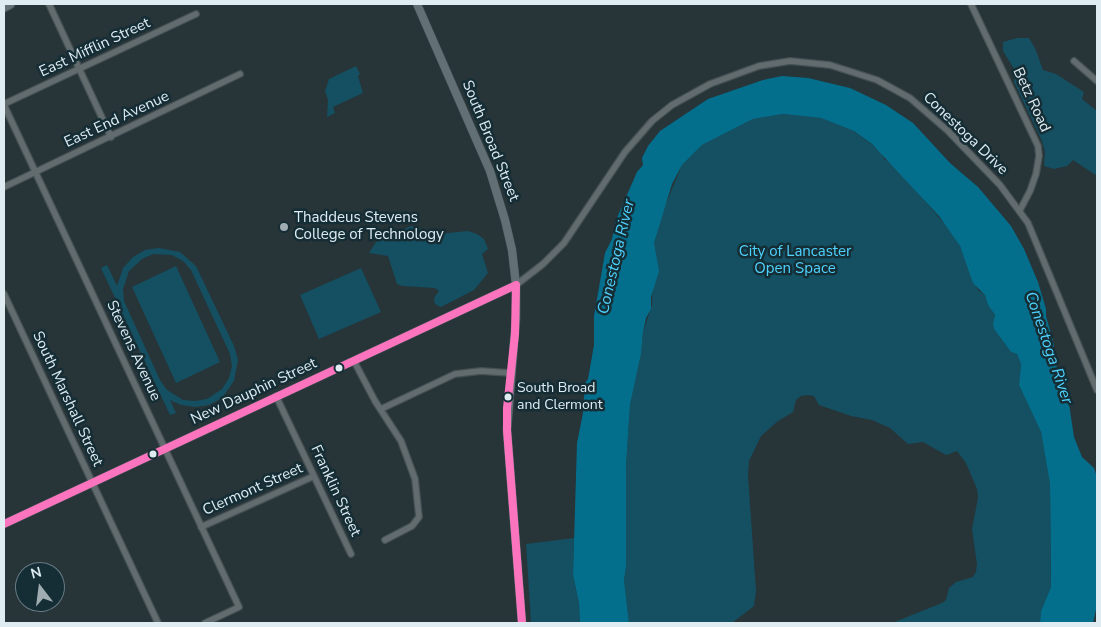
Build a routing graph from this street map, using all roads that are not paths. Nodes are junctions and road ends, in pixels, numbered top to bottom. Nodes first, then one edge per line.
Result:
1 (10, 4) edge
2 (49, 4) edge
3 (418, 4) edge
4 (971, 4) edge
5 (4, 7) edge
6 (196, 14) dead end
7 (1074, 61) dead end
8 (80, 69) junction
9 (240, 74) dead end
10 (1097, 81) edge
11 (4, 105) edge
12 (111, 137) junction
13 (35, 172) junction
14 (4, 187) edge
15 (1020, 210) junction
16 (516, 285) junction
17 (4, 294) edge
18 (354, 361) junction
19 (510, 373) junction
20 (1097, 390) edge
21 (276, 396) junction
22 (381, 409) junction
23 (165, 448) junction
24 (314, 476) junction
25 (92, 482) junction
26 (4, 524) edge
27 (202, 527) junction
28 (385, 540) dead end
29 (351, 554) dead end
30 (158, 623) edge
31 (205, 623) edge
32 (522, 623) edge

1 - 5 main road
2 - 8 street
3 - 16 main road, South Broad Street
4 - 15 street, Betz Road
6 - 8 street, East Mifflin Street
7 - 10 street
8 - 11 street, East Mifflin Street
8 - 12 street
9 - 12 street, East End Avenue
11 - 13 street, Stevens Avenue
12 - 13 street, East End Avenue
13 - 14 street, East End Avenue
13 - 23 street, Stevens Avenue
15 - 16 street, Conestoga Drive
15 - 20 street, Conestoga Drive
16 - 18 street, New Dauphin Street
16 - 19 main road, South Broad Street
17 - 25 street, South Marshall Street
18 - 21 street, New Dauphin Street
18 - 22 street
19 - 22 street
19 - 32 main road, South Broad Street
21 - 23 street, New Dauphin Street
21 - 24 street, Franklin Street
22 - 28 street
23 - 25 street, New Dauphin Street
23 - 27 street, Stevens Avenue
24 - 27 street, Clermont Street
24 - 29 street, Franklin Street
25 - 26 street, New Dauphin Street
25 - 30 street, South Marshall Street
27 - 31 street, Stevens Avenue

